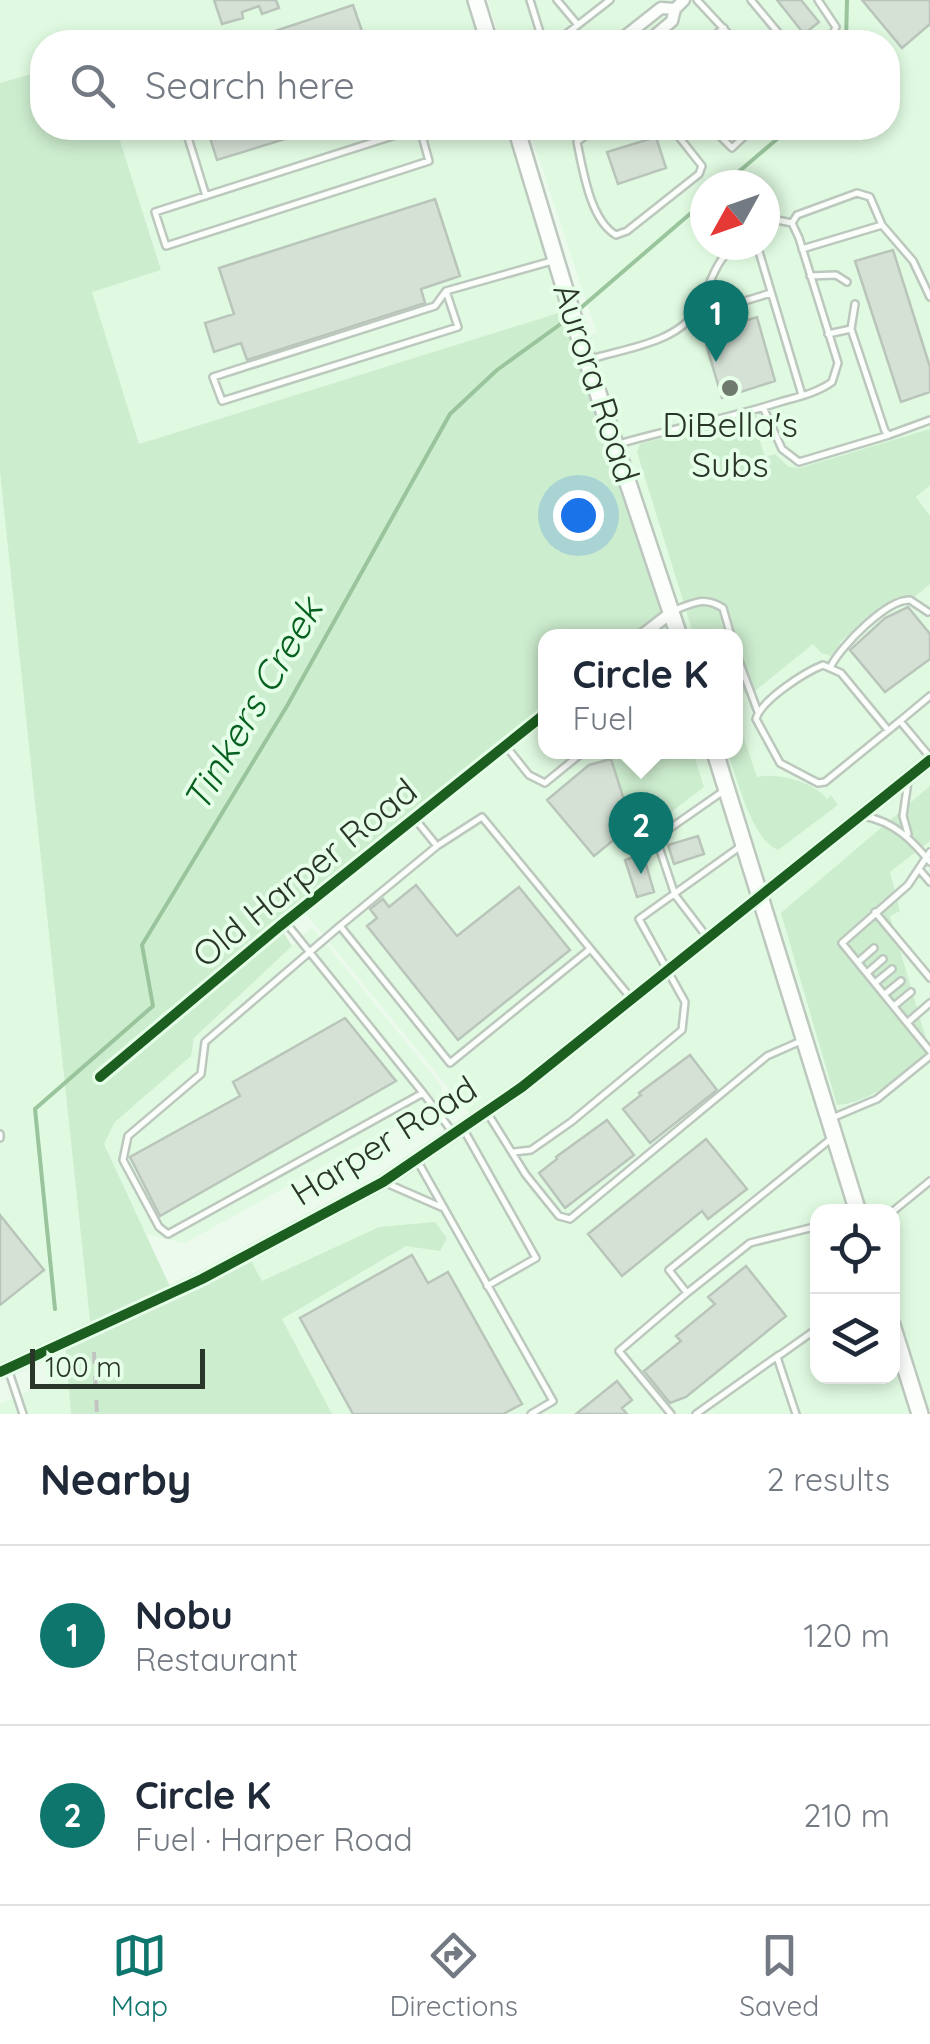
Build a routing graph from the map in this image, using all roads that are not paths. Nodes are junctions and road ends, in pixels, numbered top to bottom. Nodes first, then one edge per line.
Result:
1 (476, 0) edge
2 (530, 0) edge
3 (557, 0) edge
4 (610, 0) edge
5 (684, 0) edge
6 (697, 0) edge
7 (818, 0) edge
8 (754, 1) edge
9 (671, 5) edge
10 (578, 25) junction
11 (724, 28) joint
12 (485, 30) edge
13 (539, 30) edge
14 (572, 30) edge
15 (633, 30) edge
16 (662, 30) edge
17 (721, 30) edge
18 (777, 30) edge
19 (835, 30) edge
20 (189, 140) edge
21 (383, 140) edge
22 (423, 140) edge
23 (520, 140) edge
24 (580, 140) edge
25 (683, 140) edge
26 (206, 196) junction
27 (780, 221) edge
28 (792, 224) junction
29 (882, 225) junction
30 (802, 249) junction
31 (555, 260) junction
32 (719, 260) edge
33 (761, 260) edge
34 (810, 276) junction
35 (847, 282) dead end
36 (446, 291) junction
37 (771, 292) junction
38 (930, 297) edge
39 (855, 304) dead end
40 (692, 317) junction
41 (851, 328) junction
42 (828, 334) junction
43 (588, 360) junction
44 (802, 395) junction
45 (764, 407) junction
46 (930, 420) edge
47 (889, 434) junction
48 (616, 445) junction
49 (672, 612) junction
50 (929, 612) edge
51 (650, 629) edge
52 (678, 629) edge
53 (729, 629) edge
54 (831, 666) junction
55 (743, 672) edge
56 (930, 696) edge
57 (758, 712) junction
58 (538, 719) edge
59 (900, 721) junction
60 (888, 730) junction
61 (505, 745) junction
62 (930, 758) edge
63 (574, 759) edge
64 (717, 759) edge
65 (908, 778) junction
66 (726, 789) junction
67 (861, 816) junction
68 (414, 818) junction
69 (909, 837) junction
70 (744, 844) junction
71 (437, 846) junction
72 (928, 857) edge
73 (918, 868) junction
74 (930, 882) edge
75 (675, 895) junction
76 (760, 898) junction
77 (875, 912) junction
78 (286, 922) junction
79 (340, 926) junction
80 (709, 939) junction
81 (874, 948) dead end
82 (589, 950) junction
83 (309, 952) junction
84 (910, 954) junction
85 (883, 959) dead end
86 (904, 959) dead end
87 (858, 962) junction
88 (892, 970) dead end
89 (667, 972) junction
90 (867, 973) junction
91 (929, 977) edge
92 (901, 981) dead end
93 (922, 982) dead end
94 (876, 983) junction
95 (911, 992) dead end
96 (885, 994) junction
97 (632, 1000) junction
98 (930, 1003) edge
99 (894, 1006) junction
100 (908, 1022) junction
101 (804, 1040) junction
102 (930, 1054) edge
103 (100, 1077) dead end
104 (423, 1093) junction
105 (486, 1112) junction
106 (832, 1128) junction
107 (458, 1131) junction
108 (514, 1152) junction
109 (416, 1160) junction
110 (930, 1181) edge
111 (383, 1182) junction
112 (856, 1204) edge
113 (900, 1205) edge
114 (444, 1208) junction
115 (810, 1228) edge
116 (487, 1286) junction
117 (687, 1293) junction
118 (810, 1334) edge
119 (900, 1350) edge
120 (779, 1356) junction
121 (4, 1370) edge
122 (23, 1414) edge
123 (531, 1414) edge
124 (671, 1414) edge
125 (696, 1414) edge
126 (796, 1414) edge
127 (920, 1414) edge

1 - 12 main road
2 - 13 lane
3 - 10 lane
4 - 10 lane
5 - 9 street
6 - 11 lane
7 - 19 lane
8 - 18 lane
9 - 15 street
9 - 16 street
10 - 14 lane
11 - 17 lane
20 - 26 lane
21 - 26 lane
22 - 26 lane
23 - 31 main road, Aurora Road
24 - 25 lane
27 - 28 lane
28 - 29 lane
28 - 30 lane
29 - 30 lane
29 - 38 lane
30 - 34 lane
31 - 36 lane
31 - 43 main road, Aurora Road
32 - 40 lane
33 - 37 lane
34 - 35 lane
34 - 42 lane
36 - 36 lane
37 - 40 lane
37 - 44 lane
39 - 41 lane
40 - 43 lane
41 - 42 lane
41 - 47 lane
42 - 44 lane
43 - 48 main road, Aurora Road
44 - 45 lane
45 - 47 lane
45 - 48 lane
46 - 47 lane
48 - 49 main road, Aurora Road
49 - 51 street
49 - 52 main road, Aurora Road
49 - 53 lane
50 - 54 lane
54 - 57 lane
54 - 60 lane
55 - 57 lane
56 - 59 lane
57 - 60 lane
58 - 61 street, Old Harper Road
59 - 60 lane
59 - 62 lane
61 - 63 lane
61 - 68 street, Old Harper Road
62 - 65 street, Harper Road
64 - 66 main road
65 - 67 street, Harper Road
65 - 69 lane
66 - 70 main road
66 - 75 lane
67 - 69 lane
67 - 76 street, Harper Road
68 - 71 lane
68 - 78 street, Old Harper Road
69 - 72 lane
70 - 75 lane
70 - 76 main road
71 - 79 lane
71 - 82 lane
72 - 73 lane
73 - 74 lane
73 - 77 lane
75 - 80 lane
75 - 89 lane
76 - 80 street, Harper Road
76 - 101 main road
77 - 84 lane
77 - 87 lane
78 - 83 lane
78 - 103 street, Old Harper Road
79 - 82 lane
79 - 83 lane
80 - 89 street, Harper Road
81 - 87 lane
82 - 97 lane
83 - 104 lane
83 - 104 lane
84 - 86 lane
84 - 91 lane
85 - 90 lane
87 - 90 lane
88 - 94 lane
89 - 97 street, Harper Road
89 - 108 lane
90 - 94 lane
91 - 93 lane
92 - 96 lane
94 - 96 lane
95 - 99 lane
96 - 99 lane
97 - 105 street, Harper Road
98 - 100 lane
99 - 100 lane
100 - 102 lane
101 - 106 main road
101 - 108 lane
102 - 106 lane
104 - 107 lane
105 - 107 street, Harper Road
105 - 108 lane
106 - 112 main road
106 - 117 lane
107 - 109 street, Harper Road
107 - 116 lane
109 - 111 street, Harper Road
109 - 114 lane
110 - 113 lane
111 - 114 lane
111 - 121 street, Harper Road
114 - 116 lane
115 - 117 lane
116 - 123 lane
117 - 124 lane
118 - 120 lane
119 - 127 main road
120 - 125 lane
120 - 126 lane
121 - 122 lane

